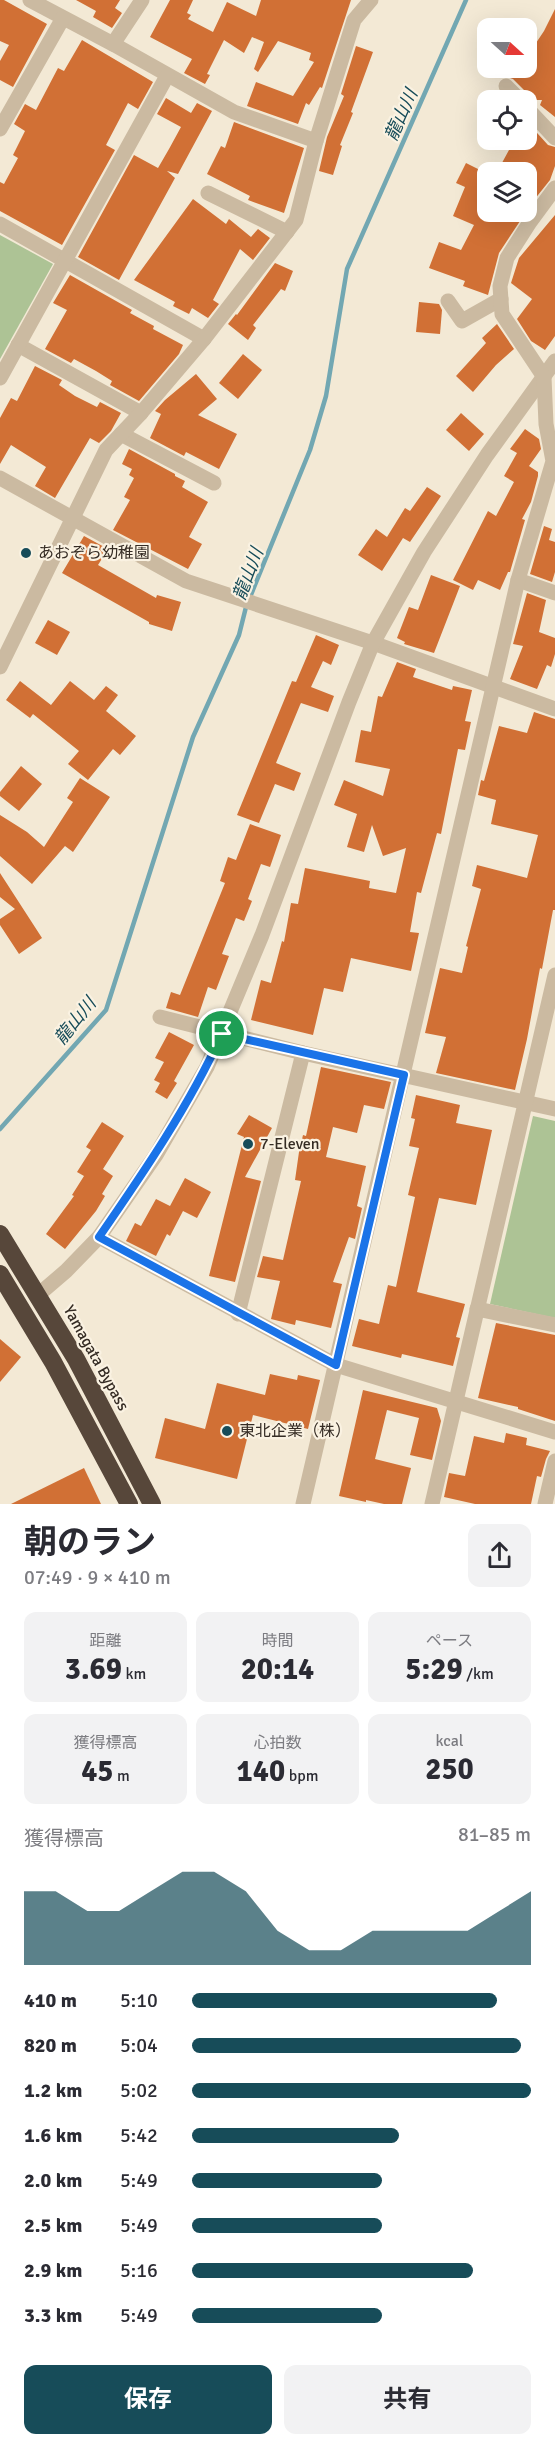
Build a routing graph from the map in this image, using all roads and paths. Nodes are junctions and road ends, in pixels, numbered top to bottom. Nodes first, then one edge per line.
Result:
1 (30, 0) edge
2 (142, 0) edge
3 (371, 0) edge
4 (63, 18) junction
5 (113, 44) junction
6 (167, 76) junction
7 (506, 86) dead end
8 (510, 90) edge
9 (537, 119) edge
10 (0, 129) edge
11 (555, 138) edge
12 (316, 141) junction
13 (555, 188) edge
14 (208, 193) dead end
15 (0, 224) edge
16 (287, 232) junction
17 (65, 260) junction
18 (501, 299) junction
19 (448, 301) dead end
20 (204, 339) junction
21 (18, 345) junction
22 (555, 361) edge
23 (544, 376) junction
24 (0, 378) edge
25 (141, 413) junction
26 (121, 434) junction
27 (554, 460) edge
28 (0, 478) edge
29 (214, 483) dead end
30 (551, 484) edge
31 (72, 518) junction
32 (518, 580) junction
33 (555, 593) edge
34 (373, 643) junction
35 (0, 667) edge
36 (494, 687) junction
37 (555, 709) edge
38 (555, 975) edge
39 (160, 1017) dead end
40 (222, 1034) junction
41 (303, 1053) junction
42 (404, 1075) junction
43 (526, 1102) junction
44 (555, 1109) edge
45 (0, 1234) edge
46 (99, 1237) junction
47 (0, 1274) edge
48 (38, 1295) junction
49 (477, 1309) junction
50 (238, 1314) junction
51 (555, 1325) edge
52 (336, 1365) junction
53 (455, 1403) junction
54 (555, 1432) edge
55 (555, 1461) edge
56 (129, 1504) edge
57 (152, 1504) edge
58 (303, 1504) edge
59 (432, 1504) edge
60 (545, 1504) edge

1 - 4 street
2 - 5 street
3 - 12 street
4 - 5 street
4 - 10 street
5 - 6 street
6 - 12 street
6 - 17 street
7 - 8 street
9 - 11 street
12 - 16 street
13 - 18 street
14 - 16 street
15 - 17 street
16 - 20 street
17 - 20 street
17 - 21 street
18 - 19 street
18 - 23 street
20 - 25 street
21 - 24 street
21 - 25 street
22 - 23 street
23 - 27 street
23 - 34 street
25 - 26 street
26 - 29 street
26 - 31 street
27 - 30 street
28 - 31 street
30 - 32 street
31 - 34 street
31 - 35 street
32 - 33 street
32 - 36 street
34 - 36 street
34 - 40 street
36 - 37 street
36 - 42 street
38 - 43 street
39 - 40 street
40 - 41 street
40 - 46 street
41 - 42 street
41 - 50 street
42 - 43 street
42 - 52 street
43 - 44 street
43 - 49 street
45 - 48 highway, Yamagata Bypass
46 - 48 street
46 - 50 street
47 - 56 highway
48 - 57 highway, Yamagata Bypass
49 - 51 street
49 - 53 street
50 - 52 street
52 - 53 street
52 - 58 street
53 - 54 street
53 - 59 street
55 - 60 street

